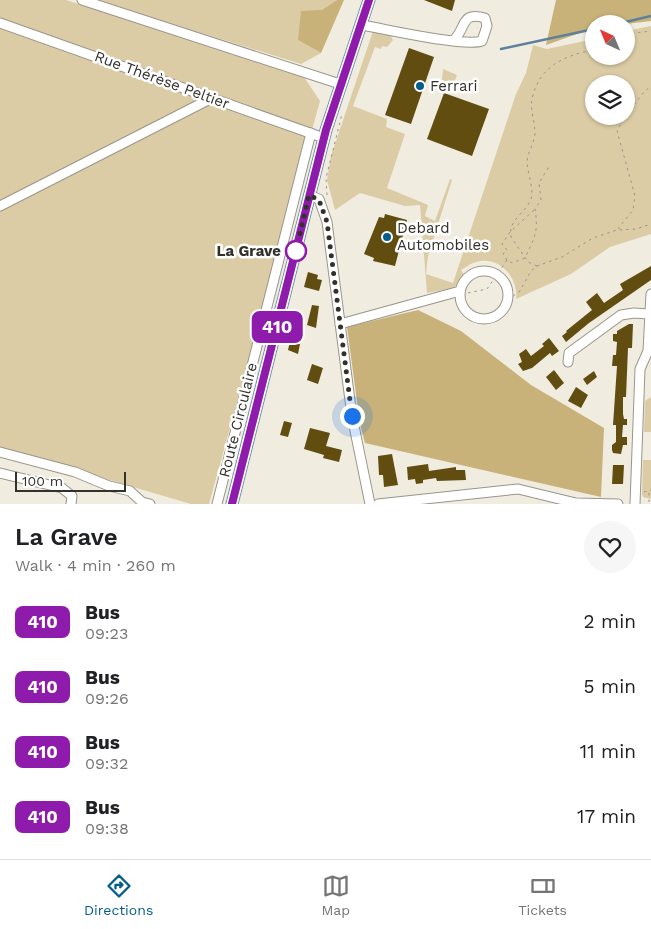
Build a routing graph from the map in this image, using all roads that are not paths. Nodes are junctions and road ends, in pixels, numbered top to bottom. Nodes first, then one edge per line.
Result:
1 (82, 0) edge
2 (369, 0) edge
3 (0, 23) edge
4 (361, 24) junction
5 (453, 41) dead end
6 (340, 84) junction
7 (212, 98) junction
8 (311, 133) junction
9 (324, 138) junction
10 (309, 195) junction
11 (0, 206) edge
12 (460, 291) junction
13 (651, 294) edge
14 (648, 314) junction
15 (340, 324) junction
16 (568, 362) dead end
17 (640, 390) junction
18 (651, 390) edge
19 (0, 452) edge
20 (0, 473) edge
21 (576, 503) edge
22 (71, 504) edge
23 (150, 504) edge
24 (217, 504) edge
25 (232, 504) edge
26 (370, 504) edge
27 (378, 504) edge
28 (618, 504) edge
29 (635, 504) edge

1 - 6 street
2 - 4 main road
3 - 7 street, Rue Thérèse Peltier
4 - 5 street
4 - 6 main road
6 - 9 main road
7 - 8 street, Rue Thérèse Peltier
7 - 11 street
8 - 9 street, Rue Thérèse Peltier
8 - 24 street, Route Circulaire
9 - 10 main road
10 - 15 street
10 - 25 main road
12 - 12 street
12 - 15 street
13 - 14 street
14 - 16 street
14 - 17 street
15 - 26 street
17 - 18 street
17 - 29 street
19 - 23 street
20 - 22 street
21 - 27 street
21 - 28 street

